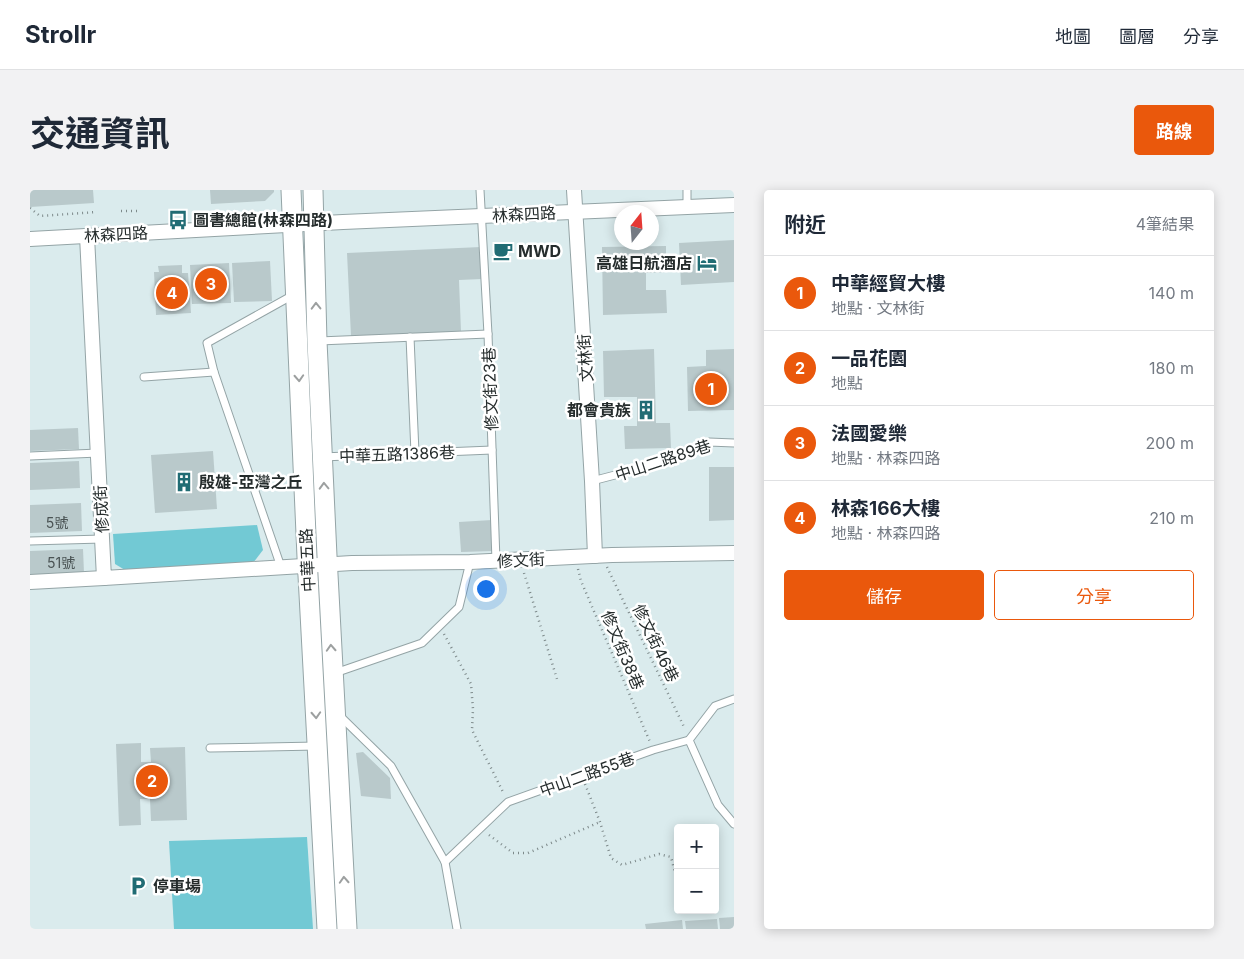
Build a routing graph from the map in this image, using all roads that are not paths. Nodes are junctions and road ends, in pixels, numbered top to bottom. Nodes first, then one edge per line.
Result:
1 (291, 190) edge
2 (313, 190) edge
3 (480, 190) edge
4 (574, 190) edge
5 (687, 190) edge
6 (734, 205) edge
7 (687, 207) junction
8 (576, 212) junction
9 (480, 217) junction
10 (315, 224) junction
11 (293, 225) junction
12 (87, 236) junction
13 (30, 239) edge
14 (295, 294) junction
15 (488, 334) junction
16 (410, 337) junction
17 (307, 341) junction
18 (214, 372) junction
19 (144, 377) dead end
20 (734, 443) edge
21 (492, 450) junction
22 (98, 453) junction
23 (415, 453) junction
24 (30, 456) edge
25 (322, 457) junction
26 (302, 458) junction
27 (592, 481) junction
28 (102, 539) junction
29 (30, 542) edge
30 (734, 553) edge
31 (598, 556) junction
32 (496, 561) junction
33 (470, 562) junction
34 (327, 565) junction
35 (308, 566) junction
36 (280, 567) junction
37 (104, 578) junction
38 (30, 582) edge
39 (332, 674) junction
40 (734, 699) edge
41 (334, 711) junction
42 (690, 740) junction
43 (318, 746) junction
44 (210, 748) dead end
45 (734, 824) edge
46 (444, 862) junction
47 (327, 929) edge
48 (346, 929) edge
49 (457, 929) edge

1 - 11 main road, 中華五路
2 - 10 main road, 中華五路
3 - 9 lane, 修文街23巷
4 - 8 street, 文林街
5 - 7 lane
6 - 7 street, 林森四路
7 - 8 street, 林森四路
8 - 9 street, 林森四路
8 - 27 street, 文林街
9 - 10 street, 林森四路
9 - 15 lane, 修文街23巷
10 - 11 street, 林森四路
17 -> 10 main road, 中華五路
11 - 12 street, 林森四路
11 - 14 main road, 中華五路
12 - 13 street, 林森四路
12 - 22 street, 修成街
14 - 17 main road, 中華五路
14 - 18 lane
15 - 16 lane
15 - 21 lane, 修文街23巷
16 - 17 lane
16 - 23 lane
17 - 25 main road, 中華五路
17 -> 26 main road, 中華五路
18 - 19 lane
18 - 36 lane
20 - 27 lane, 中山二路89巷
21 - 23 lane, 中華五路1386巷
21 - 32 lane, 修文街23巷
22 - 24 lane
22 - 28 street, 修成街
23 - 25 lane, 中華五路1386巷
25 - 26 lane, 中華五路1386巷
34 -> 25 main road, 中華五路
26 - 35 main road, 中華五路
27 - 31 street, 文林街
28 - 29 lane
28 - 37 street, 修成街
30 - 31 street, 修文街
31 - 32 street, 修文街
32 - 33 street, 修文街
33 - 34 street, 修文街
33 - 39 lane
34 - 35 street, 修文街
39 -> 34 main road, 中華五路
35 - 36 street
35 -> 43 main road, 中華五路
36 - 37 street
37 - 38 street
39 - 41 main road, 中華五路
40 - 42 lane
41 - 46 lane
48 -> 41 main road, 中華五路
42 - 45 lane
42 - 46 lane, 中山二路55巷
43 - 44 lane
43 - 47 main road, 中華五路
46 - 49 lane

